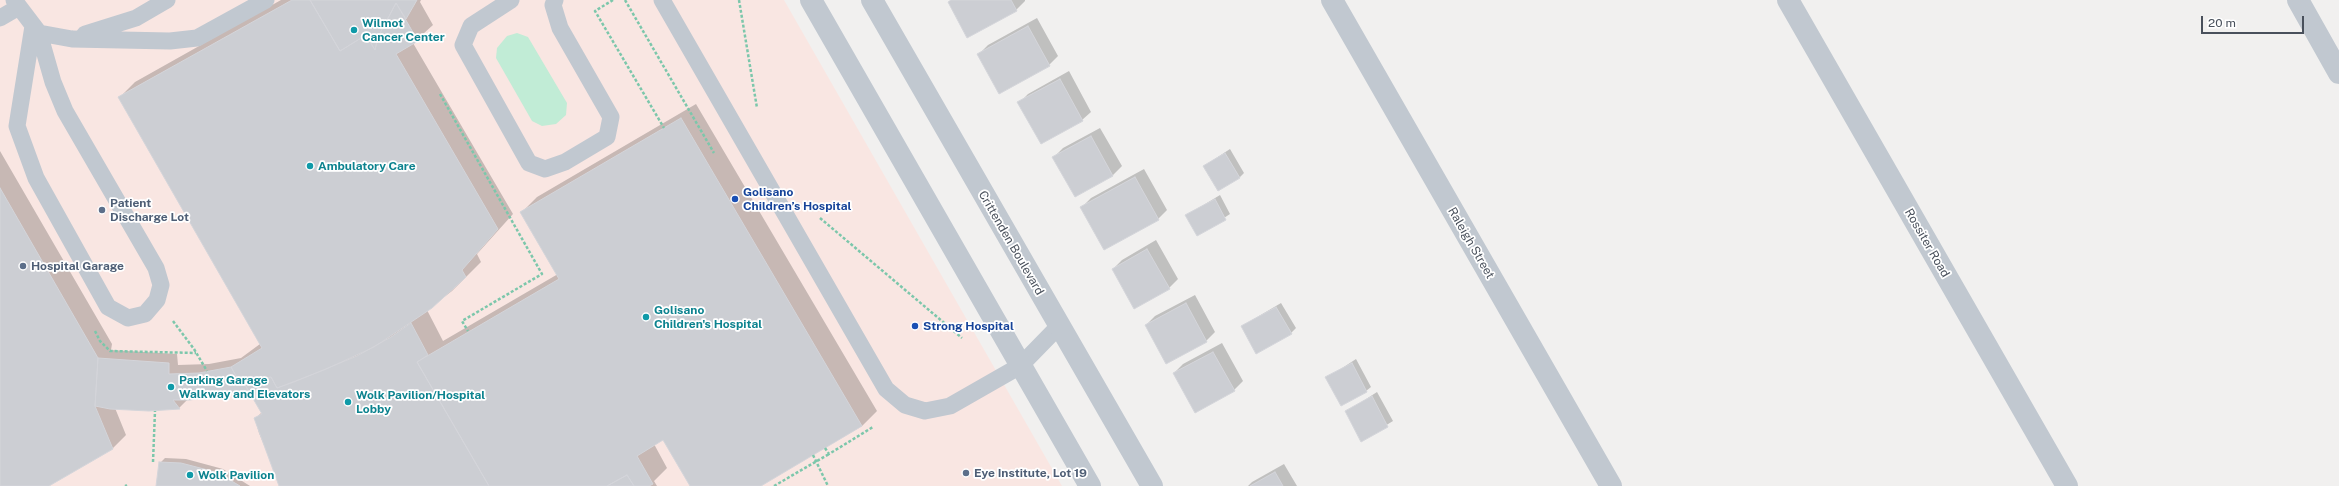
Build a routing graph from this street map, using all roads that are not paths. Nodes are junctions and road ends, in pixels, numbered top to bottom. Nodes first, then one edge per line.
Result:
1 (167, 0) edge
2 (266, 0) edge
3 (511, 0) edge
4 (555, 0) edge
5 (662, 0) edge
6 (811, 0) edge
7 (872, 0) edge
8 (1332, 0) edge
9 (1788, 0) edge
10 (2298, 0) edge
11 (16, 3) edge
12 (0, 18) edge
13 (36, 29) junction
14 (72, 39) junction
15 (2339, 73) edge
16 (1059, 326) junction
17 (1020, 366) junction
18 (1090, 486) edge
19 (1152, 486) edge
20 (1611, 486) edge
21 (2067, 486) edge

1 - 14 lane
2 - 14 lane
3 - 4 lane
5 - 17 lane
6 - 17 street
7 - 16 street, Crittenden Boulevard
8 - 20 street, Raleigh Street
9 - 21 street, Rossiter Road
10 - 15 street
11 - 12 lane
11 - 13 lane
13 - 13 lane
13 - 14 lane
16 - 17 lane
16 - 19 street, Crittenden Boulevard
17 - 18 street

